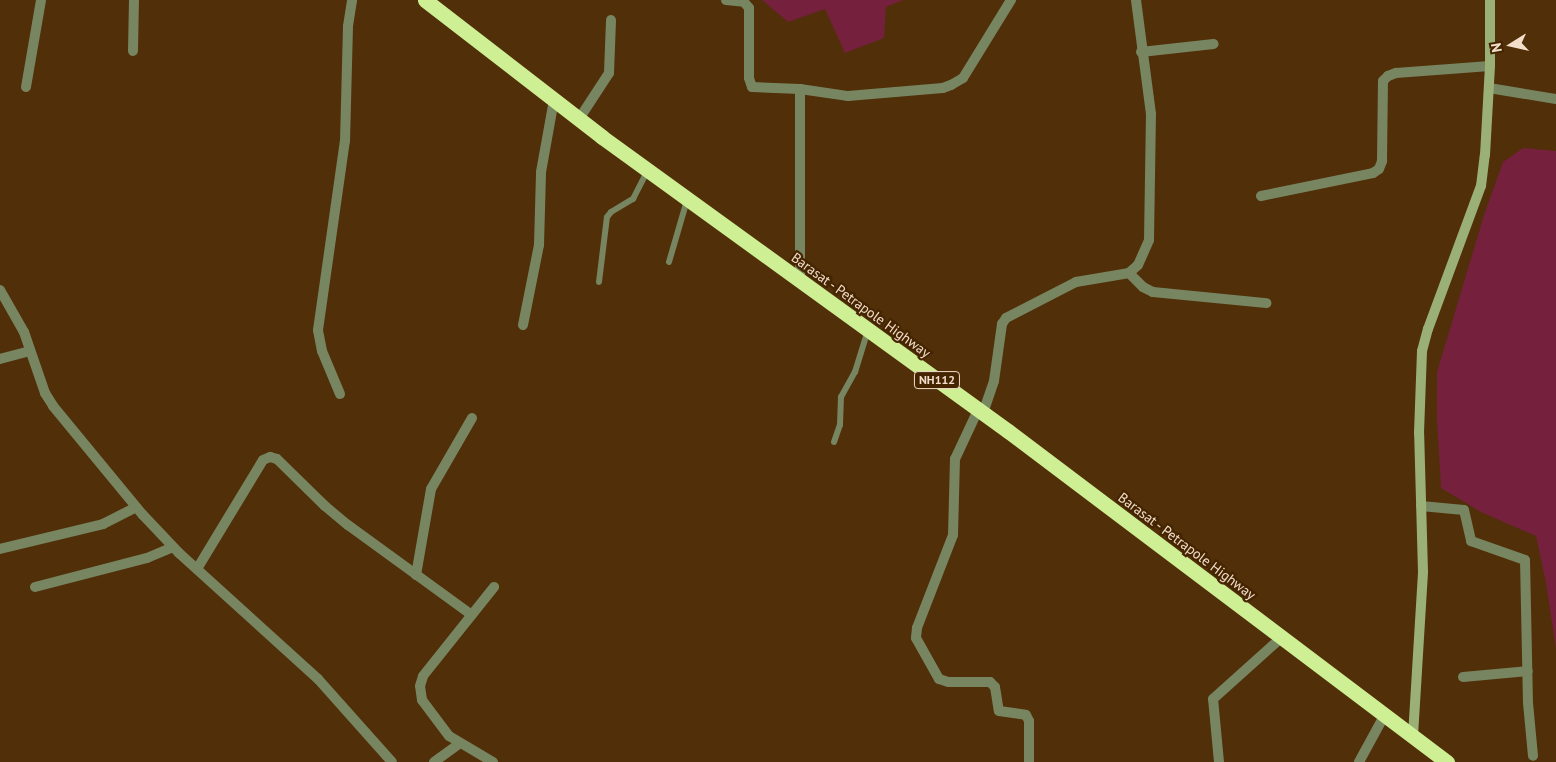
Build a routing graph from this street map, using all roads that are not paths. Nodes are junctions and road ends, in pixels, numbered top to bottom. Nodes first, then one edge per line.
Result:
1 (41, 0) edge
2 (134, 0) edge
3 (352, 0) edge
4 (425, 0) edge
5 (726, 0) edge
6 (1011, 0) edge
7 (1136, 0) edge
8 (1490, 0) edge
9 (611, 20) dead end
10 (1214, 44) dead end
11 (133, 51) dead end
12 (1141, 52) junction
13 (1490, 66) junction
14 (26, 87) dead end
15 (1489, 88) junction
16 (800, 89) junction
17 (1556, 99) edge
18 (554, 100) junction
19 (579, 119) junction
20 (648, 170) junction
21 (1261, 196) dead end
22 (688, 199) junction
23 (669, 262) dead end
24 (1128, 273) junction
25 (800, 281) junction
26 (599, 282) dead end
27 (0, 290) edge
28 (1266, 303) dead end
29 (523, 324) dead end
30 (868, 329) junction
31 (30, 351) junction
32 (0, 359) edge
33 (340, 394) dead end
34 (981, 411) junction
35 (472, 418) dead end
36 (834, 442) dead end
37 (1421, 506) junction
38 (136, 507) junction
39 (173, 547) junction
40 (0, 549) edge
41 (197, 569) junction
42 (416, 575) junction
43 (34, 586) dead end
44 (494, 587) dead end
45 (472, 615) junction
46 (1281, 638) junction
47 (1528, 671) junction
48 (1463, 677) dead end
49 (1384, 716) junction
50 (1413, 736) junction
51 (460, 744) junction
52 (1533, 756) dead end
53 (392, 762) edge
54 (434, 762) edge
55 (493, 762) edge
56 (1029, 762) edge
57 (1219, 762) edge
58 (1359, 762) edge
59 (1447, 762) edge

1 - 14 street
2 - 11 street
3 - 33 street
4 - 18 highway, Barasat - Petrapole Highway / NH112
5 - 16 street
6 - 16 street
7 - 12 street
8 - 13 street
9 - 19 street
10 - 12 street
12 - 24 street
13 - 15 street
13 - 21 street
15 - 17 street
15 - 37 street
16 - 25 street
18 - 19 highway, Barasat - Petrapole Highway / NH112
18 - 29 street
19 - 20 highway, Barasat - Petrapole Highway / NH112
20 - 22 highway, Barasat - Petrapole Highway / NH112
20 - 26 lane
22 - 23 lane
22 - 25 highway, Barasat - Petrapole Highway / NH112
24 - 28 street
24 - 34 street
25 - 30 highway, Barasat - Petrapole Highway / NH112
27 - 31 street
30 - 34 highway, Barasat - Petrapole Highway / NH112
30 - 36 lane
31 - 32 street
31 - 38 street
34 - 46 highway, Barasat - Petrapole Highway / NH112
34 - 56 street
35 - 42 street
37 - 47 street
37 - 50 street
38 - 39 street
38 - 40 street
39 - 41 street
39 - 43 street
41 - 42 street
41 - 53 street
42 - 45 street
44 - 45 street
45 - 51 street
46 - 49 highway, Barasat - Petrapole Highway / NH112
46 - 57 street
47 - 48 street
47 - 52 street
49 - 50 highway, Barasat - Petrapole Highway / NH112
49 - 58 street
50 - 59 highway, Barasat - Petrapole Highway / NH112
51 - 54 street
51 - 55 street

